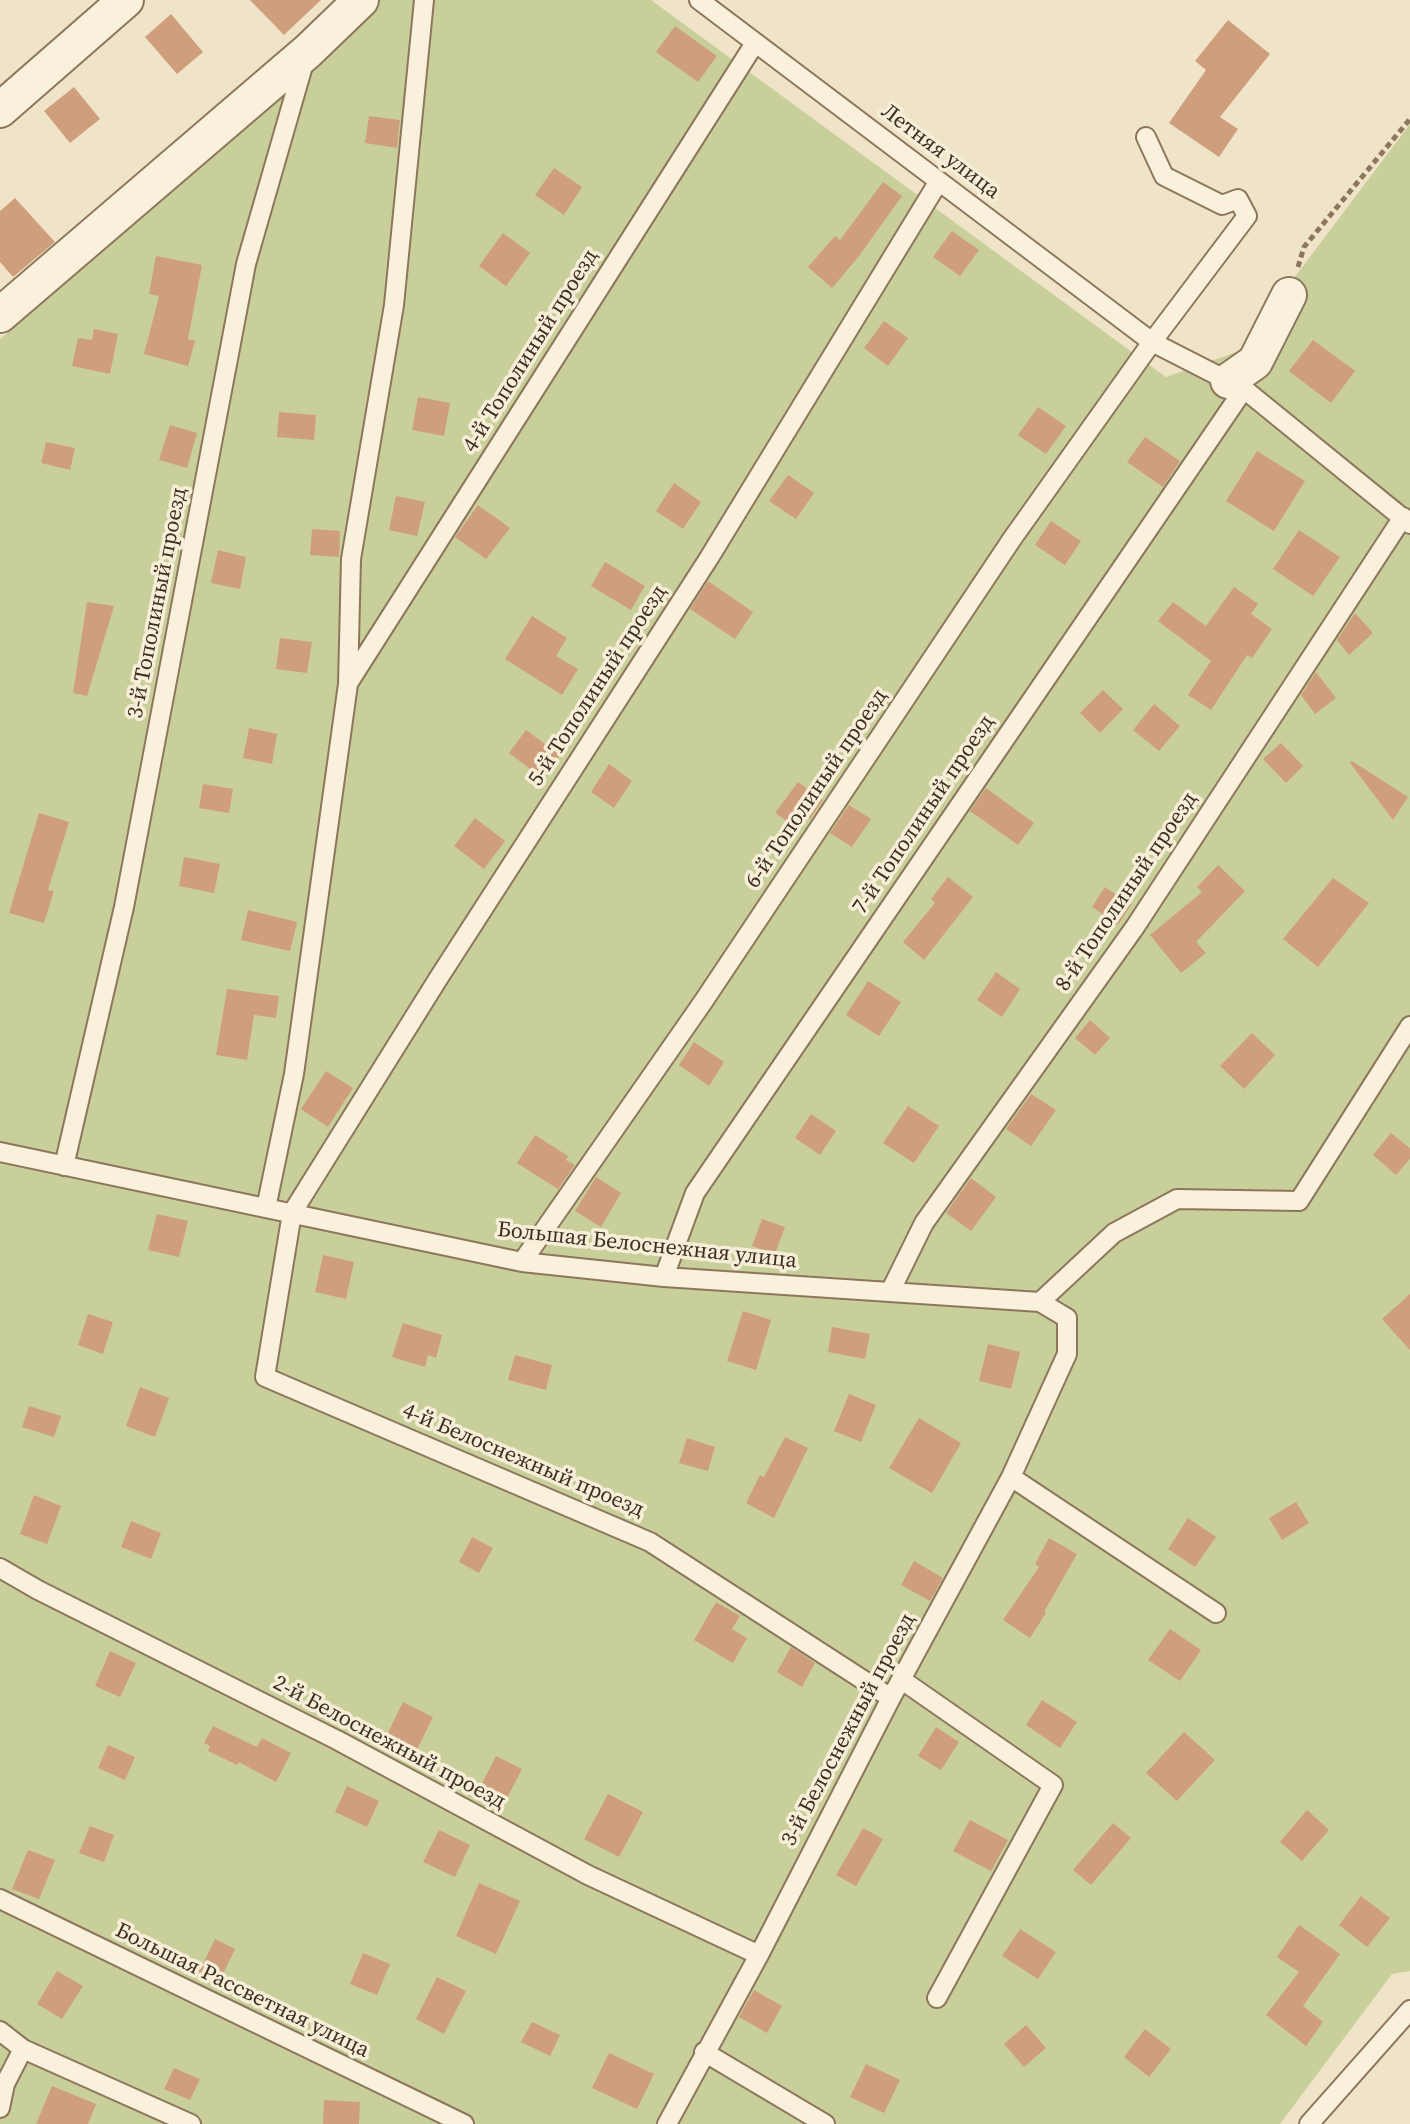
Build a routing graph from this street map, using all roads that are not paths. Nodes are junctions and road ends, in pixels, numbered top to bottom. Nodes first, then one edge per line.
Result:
1 (126, 0) edge
2 (361, 0) edge
3 (424, 0) edge
4 (699, 0) edge
5 (755, 43) junction
6 (308, 51) junction
7 (0, 110) edge
8 (1146, 137) dead end
9 (939, 181) junction
10 (1289, 295) road end
11 (0, 315) edge
12 (1152, 342) junction
13 (1236, 385) junction
14 (1406, 520) edge
15 (348, 684) junction
16 (1410, 1026) edge
17 (0, 1152) edge
18 (64, 1166) junction
19 (266, 1208) junction
20 (292, 1213) junction
21 (522, 1262) junction
22 (664, 1277) junction
23 (890, 1292) junction
24 (1040, 1302) junction
25 (1011, 1477) junction
26 (0, 1568) edge
27 (1216, 1613) dead end
28 (902, 1680) junction
29 (891, 1698) junction
30 (0, 1899) edge
31 (759, 1955) junction
32 (937, 1998) dead end
33 (1410, 2010) edge
34 (0, 2031) edge
35 (23, 2049) junction
36 (704, 2052) junction
37 (0, 2108) edge
38 (191, 2124) edge
39 (464, 2124) edge
40 (667, 2124) edge
41 (825, 2124) edge
42 (1309, 2124) edge

1 - 7 street
2 - 6 street
3 - 15 lane
4 - 5 lane, Летняя улица
5 - 9 lane, Летняя улица
5 - 15 lane, 4-й Тополиный проезд
6 - 11 street
6 - 18 lane, 3-й Тополиный проезд
8 - 12 lane, 6-й Тополиный проезд
9 - 12 lane, Летняя улица
9 - 20 lane, 5-й Тополиный проезд
10 - 13 street
12 - 13 lane, Летняя улица
12 - 21 lane, 6-й Тополиный проезд
13 - 14 lane, Летняя улица
13 - 22 lane, 7-й Тополиный проезд
14 - 23 lane, 8-й Тополиный проезд
15 - 19 lane
16 - 24 lane
17 - 18 lane, Большая Белоснежная улица
18 - 19 lane, Большая Белоснежная улица
19 - 20 lane, Большая Белоснежная улица
20 - 21 lane, Большая Белоснежная улица
20 - 29 lane, 4-й Белоснежный проезд
21 - 22 lane, Большая Белоснежная улица
22 - 23 lane, Большая Белоснежная улица
23 - 24 lane, Большая Белоснежная улица
24 - 25 lane, 3-й Белоснежный проезд
25 - 27 lane
25 - 28 lane, 3-й Белоснежный проезд
26 - 31 lane, 2-й Белоснежный проезд
28 - 29 lane, 3-й Белоснежный проезд
28 - 32 lane
29 - 31 lane, 3-й Белоснежный проезд
30 - 39 lane, Большая Рассветная улица
31 - 36 lane, 3-й Белоснежный проезд
33 - 42 lane
34 - 35 lane
35 - 37 lane
35 - 38 lane
36 - 40 lane, 3-й Белоснежный проезд
36 - 41 lane

